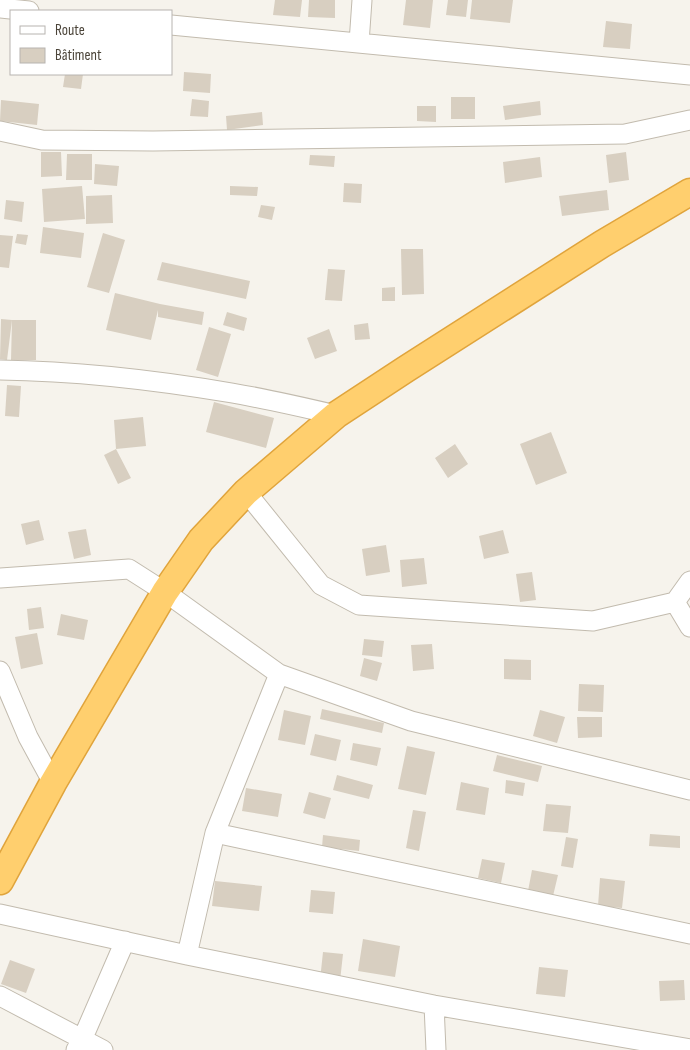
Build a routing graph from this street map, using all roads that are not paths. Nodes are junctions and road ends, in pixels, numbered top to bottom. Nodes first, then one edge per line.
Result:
1 (362, 0) edge
2 (0, 8) edge
3 (19, 10) edge
4 (172, 25) edge
5 (359, 43) junction
6 (690, 75) edge
7 (690, 120) edge
8 (0, 131) edge
9 (690, 192) edge
10 (0, 370) edge
11 (336, 415) junction
12 (246, 492) junction
13 (0, 578) edge
14 (690, 581) edge
15 (165, 592) junction
16 (675, 602) junction
17 (690, 627) edge
18 (0, 672) edge
19 (279, 674) junction
20 (53, 783) junction
21 (690, 790) edge
22 (215, 833) junction
23 (0, 882) edge
24 (0, 914) edge
25 (690, 934) edge
26 (125, 941) junction
27 (187, 955) junction
28 (0, 996) edge
29 (434, 1004) junction
30 (79, 1045) edge
31 (690, 1049) edge
32 (102, 1050) edge
33 (436, 1050) edge

1 - 5 street
2 - 3 street
4 - 5 street
5 - 6 street
7 - 8 street
9 - 11 highway
10 - 11 street
11 - 12 highway
12 - 15 highway
12 - 16 street
13 - 15 street
14 - 16 street
15 - 19 street
15 - 20 highway
16 - 17 street
18 - 20 street
19 - 21 street
19 - 22 street
20 - 23 highway
22 - 25 street
22 - 27 street
24 - 26 street
26 - 27 street
26 - 30 street
27 - 29 street
28 - 30 street
29 - 31 street
29 - 33 street
30 - 32 street

